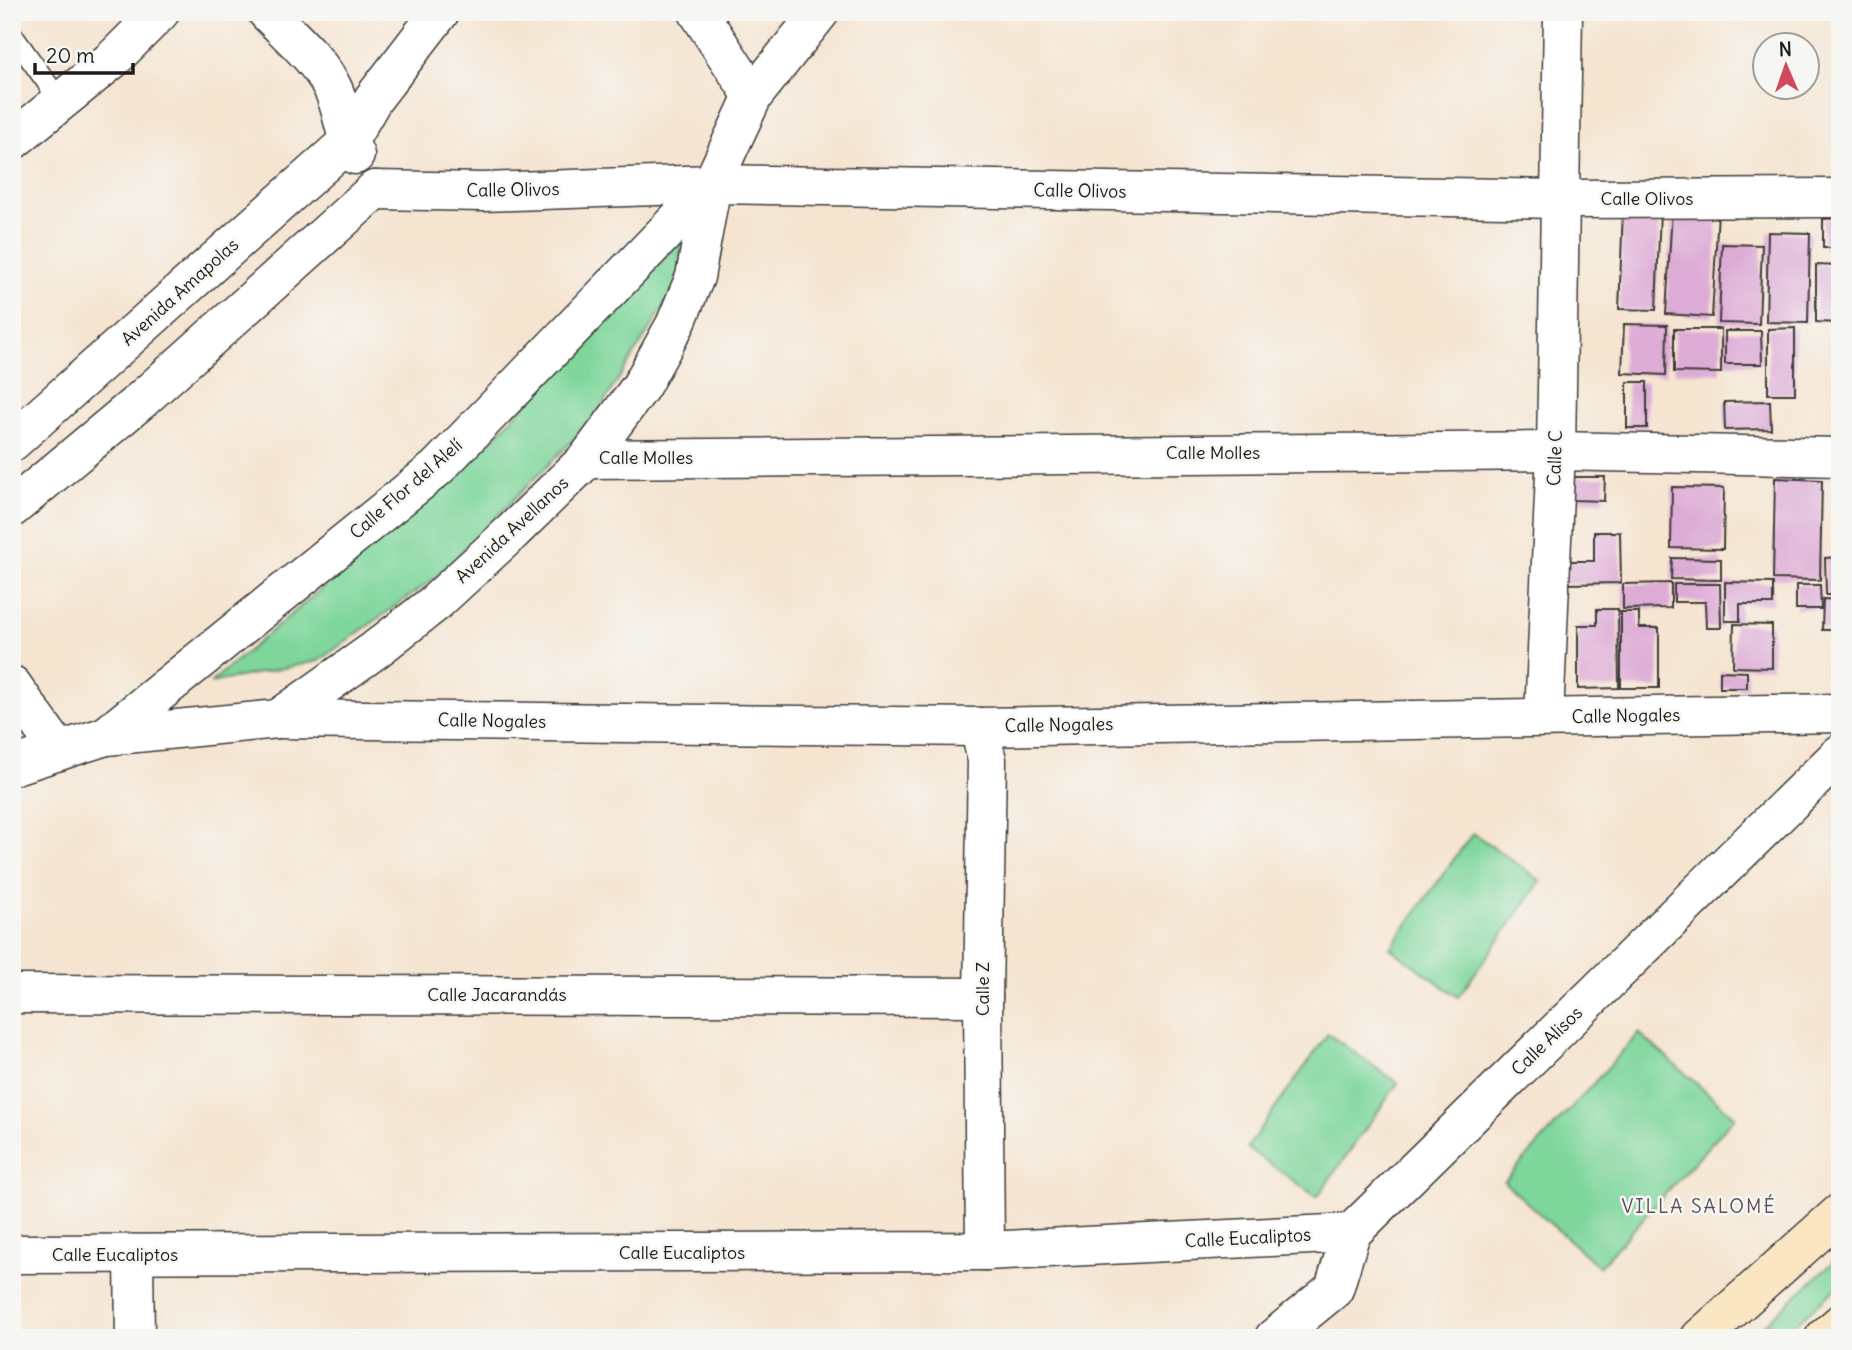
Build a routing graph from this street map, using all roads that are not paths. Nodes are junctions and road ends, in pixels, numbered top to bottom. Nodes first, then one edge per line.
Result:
1 (160, 12) edge
2 (267, 12) edge
3 (440, 12) edge
4 (698, 12) edge
5 (820, 12) edge
6 (1563, 12) edge
7 (12, 34) edge
8 (753, 96) junction
9 (60, 101) junction
10 (12, 141) edge
11 (348, 142) junction
12 (712, 184) junction
13 (375, 190) junction
14 (1840, 198) edge
15 (1561, 199) junction
16 (12, 442) edge
17 (1556, 451) junction
18 (1840, 457) edge
19 (587, 459) junction
20 (12, 508) edge
21 (12, 685) edge
22 (1840, 713) edge
23 (1544, 717) junction
24 (278, 719) junction
25 (979, 727) junction
26 (106, 736) junction
27 (59, 751) junction
28 (1840, 754) edge
29 (12, 766) edge
30 (12, 994) edge
31 (983, 997) junction
32 (1840, 1213) edge
33 (1351, 1233) junction
34 (985, 1251) junction
35 (12, 1254) edge
36 (134, 1255) junction
37 (1840, 1324) edge
38 (135, 1338) edge
39 (1274, 1338) edge
40 (1700, 1338) edge
41 (1824, 1338) edge

1 - 9 street
2 - 11 street
3 - 11 street, Avenida Amapolas
4 - 8 street
5 - 8 street, Avenida Avellanos
6 - 15 street, Calle C
7 - 9 lane
8 - 12 street, Avenida Avellanos
9 - 10 street
11 - 13 street
11 - 16 street, Avenida Amapolas
12 - 13 street, Calle Olivos
12 - 15 street, Calle Olivos
12 - 19 street, Avenida Avellanos
12 - 26 street, Calle Flor del Alelí
13 - 20 street
14 - 15 street, Calle Olivos
15 - 17 street, Calle C
17 - 18 street, Calle Molles
17 - 19 street, Calle Molles
17 - 23 street, Calle C
19 - 24 street, Avenida Avellanos
21 - 27 street
22 - 23 street, Calle Nogales
23 - 25 street, Calle Nogales
24 - 25 street, Calle Nogales
24 - 26 street, Avenida Avellanos
25 - 31 street, Calle Z
26 - 27 street, Avenida Avellanos
27 - 29 street, Avenida Avellanos
28 - 33 street, Calle Alisos
30 - 31 street, Calle Jacarandás
31 - 34 street, Calle Z
32 - 40 main road
33 - 34 street, Calle Eucaliptos
33 - 39 street, Calle Alisos
34 - 36 street, Calle Eucaliptos
35 - 36 street, Calle Eucaliptos
36 - 38 street
37 - 41 main road

